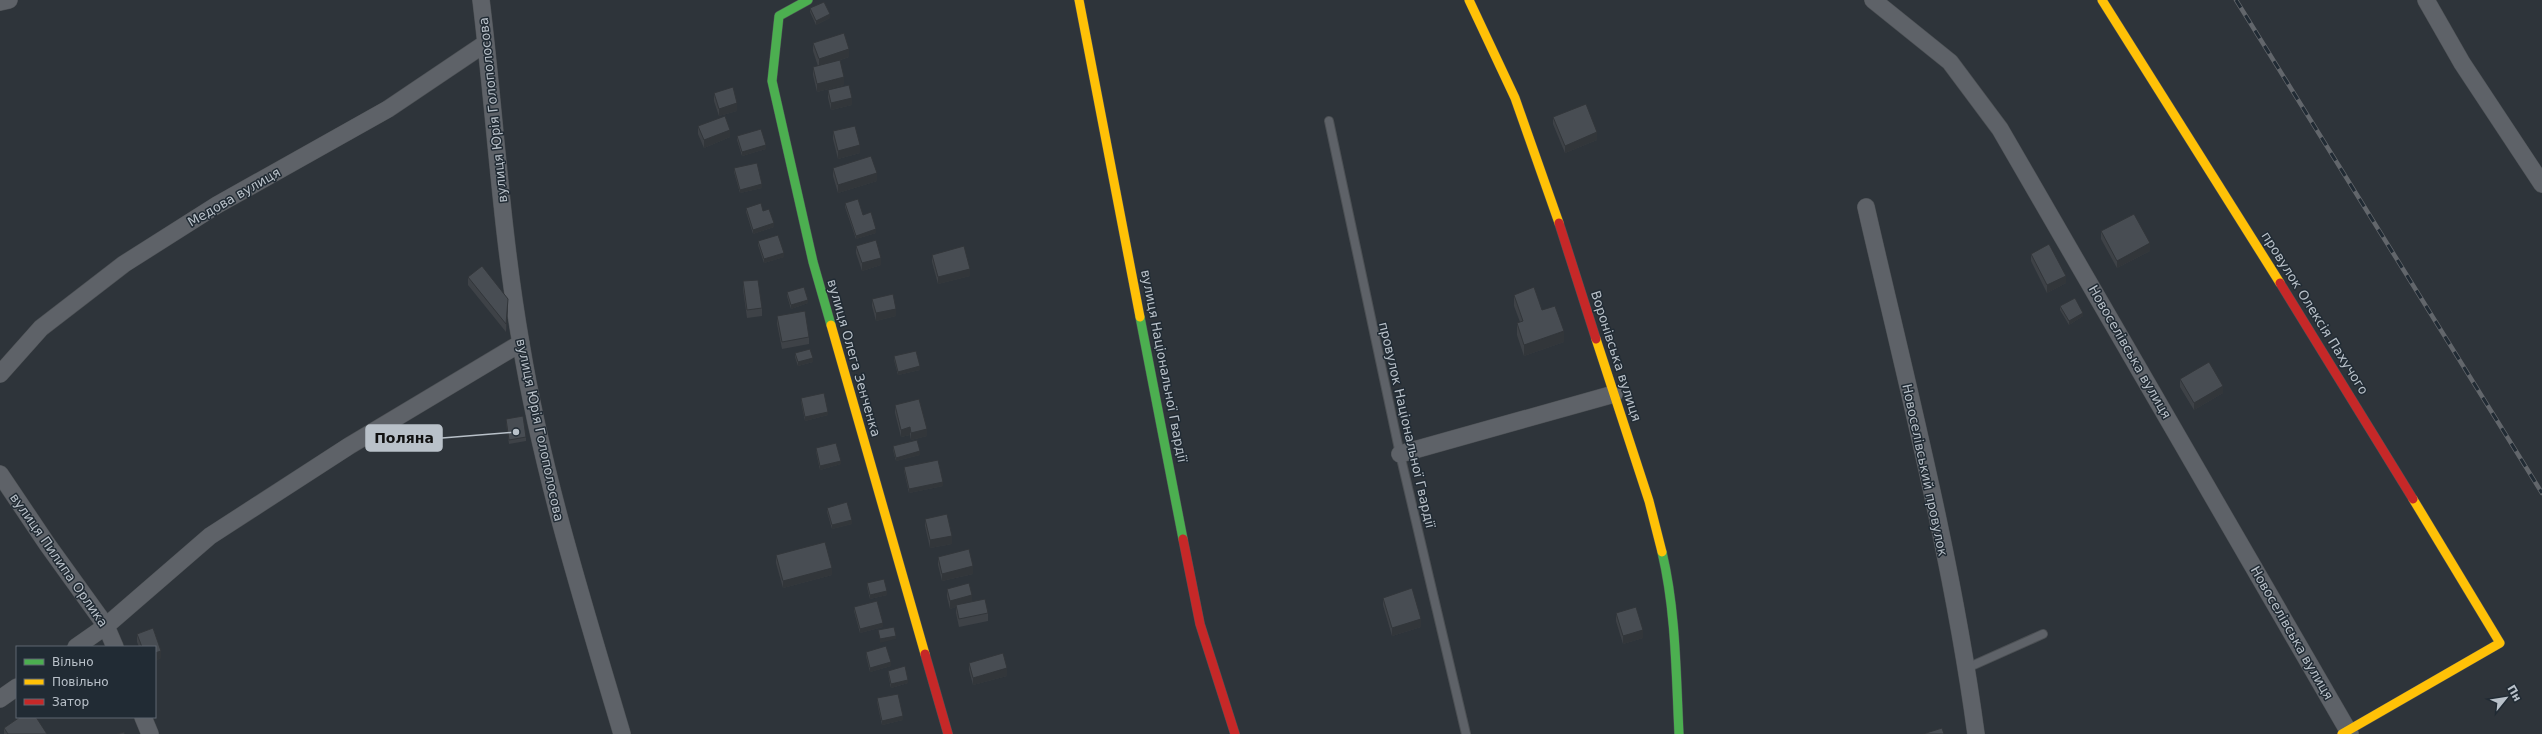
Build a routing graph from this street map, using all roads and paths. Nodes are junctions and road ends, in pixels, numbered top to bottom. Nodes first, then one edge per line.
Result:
1 (9, 0) edge
2 (481, 0) edge
3 (808, 0) edge
4 (1079, 0) edge
5 (1470, 0) edge
6 (1873, 0) edge
7 (2102, 0) edge
8 (2426, 0) edge
9 (0, 2) edge
10 (486, 43) junction
11 (1329, 120) dead end
12 (2542, 184) edge
13 (1866, 207) dead end
14 (520, 343) junction
15 (0, 374) edge
16 (1614, 394) junction
17 (1400, 454) junction
18 (0, 474) edge
19 (106, 626) junction
20 (2043, 634) dead end
21 (77, 646) edge
22 (115, 646) edge
23 (1967, 668) junction
24 (16, 688) edge
25 (0, 699) edge
26 (144, 718) edge
27 (2347, 733) edge
28 (150, 734) edge
29 (622, 734) edge
30 (948, 734) edge
31 (1235, 734) edge
32 (1466, 734) edge
33 (1680, 734) edge
34 (1976, 734) edge

1 - 9 street
2 - 10 street, вулиця Юрія Голополосова
3 - 30 street, вулиця Олега Зенченка
4 - 31 street, вулиця Національної Гвардії
5 - 16 street, Воронівська вулиця
6 - 27 street, Новоселівська вулиця
7 - 27 street, провулок Олексія Пахучого
8 - 12 street
10 - 14 street, вулиця Юрія Голополосова
10 - 15 street, Медова вулиця
11 - 17 lane, провулок Національної Гвардії
13 - 23 street, Новоселівський провулок
14 - 19 street
14 - 29 street, вулиця Юрія Голополосова
16 - 17 street
16 - 33 street, Воронівська вулиця
17 - 32 lane, провулок Національної Гвардії
18 - 19 street, вулиця Пилипа Орлика
19 - 21 street
19 - 22 street, вулиця Пилипа Орлика
20 - 23 lane
23 - 34 street, Новоселівський провулок
24 - 25 street
26 - 28 street

